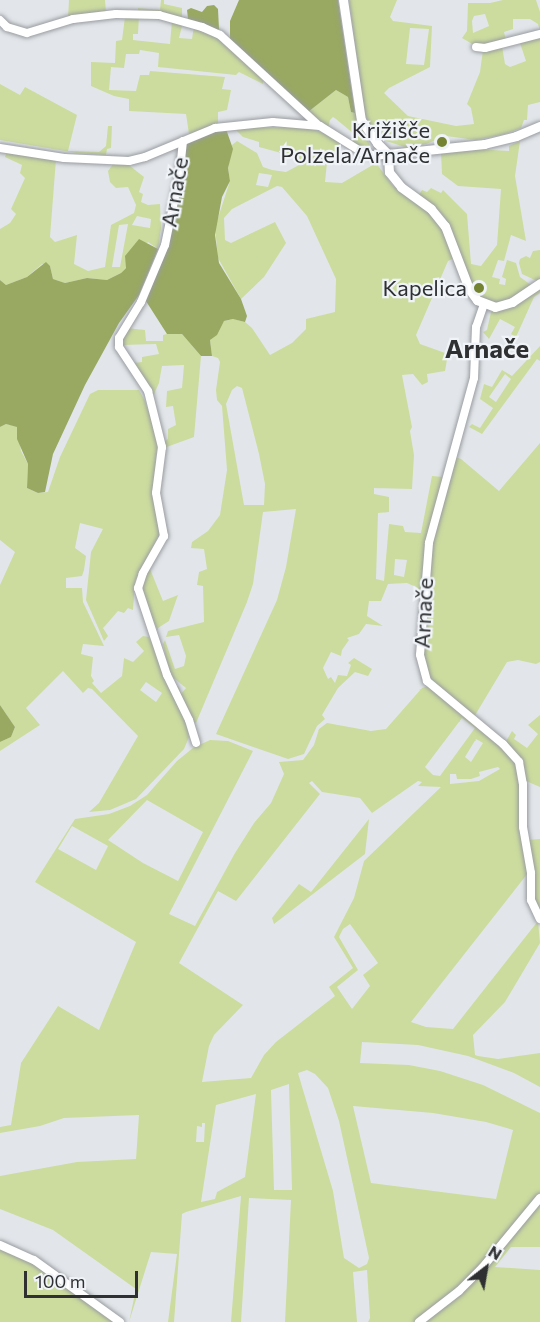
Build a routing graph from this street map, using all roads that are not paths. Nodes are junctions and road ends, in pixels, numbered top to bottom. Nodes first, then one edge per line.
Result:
1 (343, 0) edge
2 (0, 20) edge
3 (540, 34) edge
4 (476, 47) dead end
5 (320, 126) junction
6 (540, 126) edge
7 (183, 141) junction
8 (0, 148) edge
9 (388, 154) junction
10 (540, 283) edge
11 (484, 304) junction
12 (195, 743) dead end
13 (540, 919) edge
14 (540, 1198) edge
15 (0, 1245) edge
16 (120, 1322) edge
17 (419, 1322) edge

1 - 9 street
2 - 5 street, Arnače
3 - 4 street
5 - 7 street, Arnače
5 - 9 street, Arnače
6 - 9 street
7 - 8 street, Arnače
7 - 12 street, Arnače
9 - 11 street
10 - 11 street
11 - 13 street, Arnače
14 - 17 street
15 - 16 street

